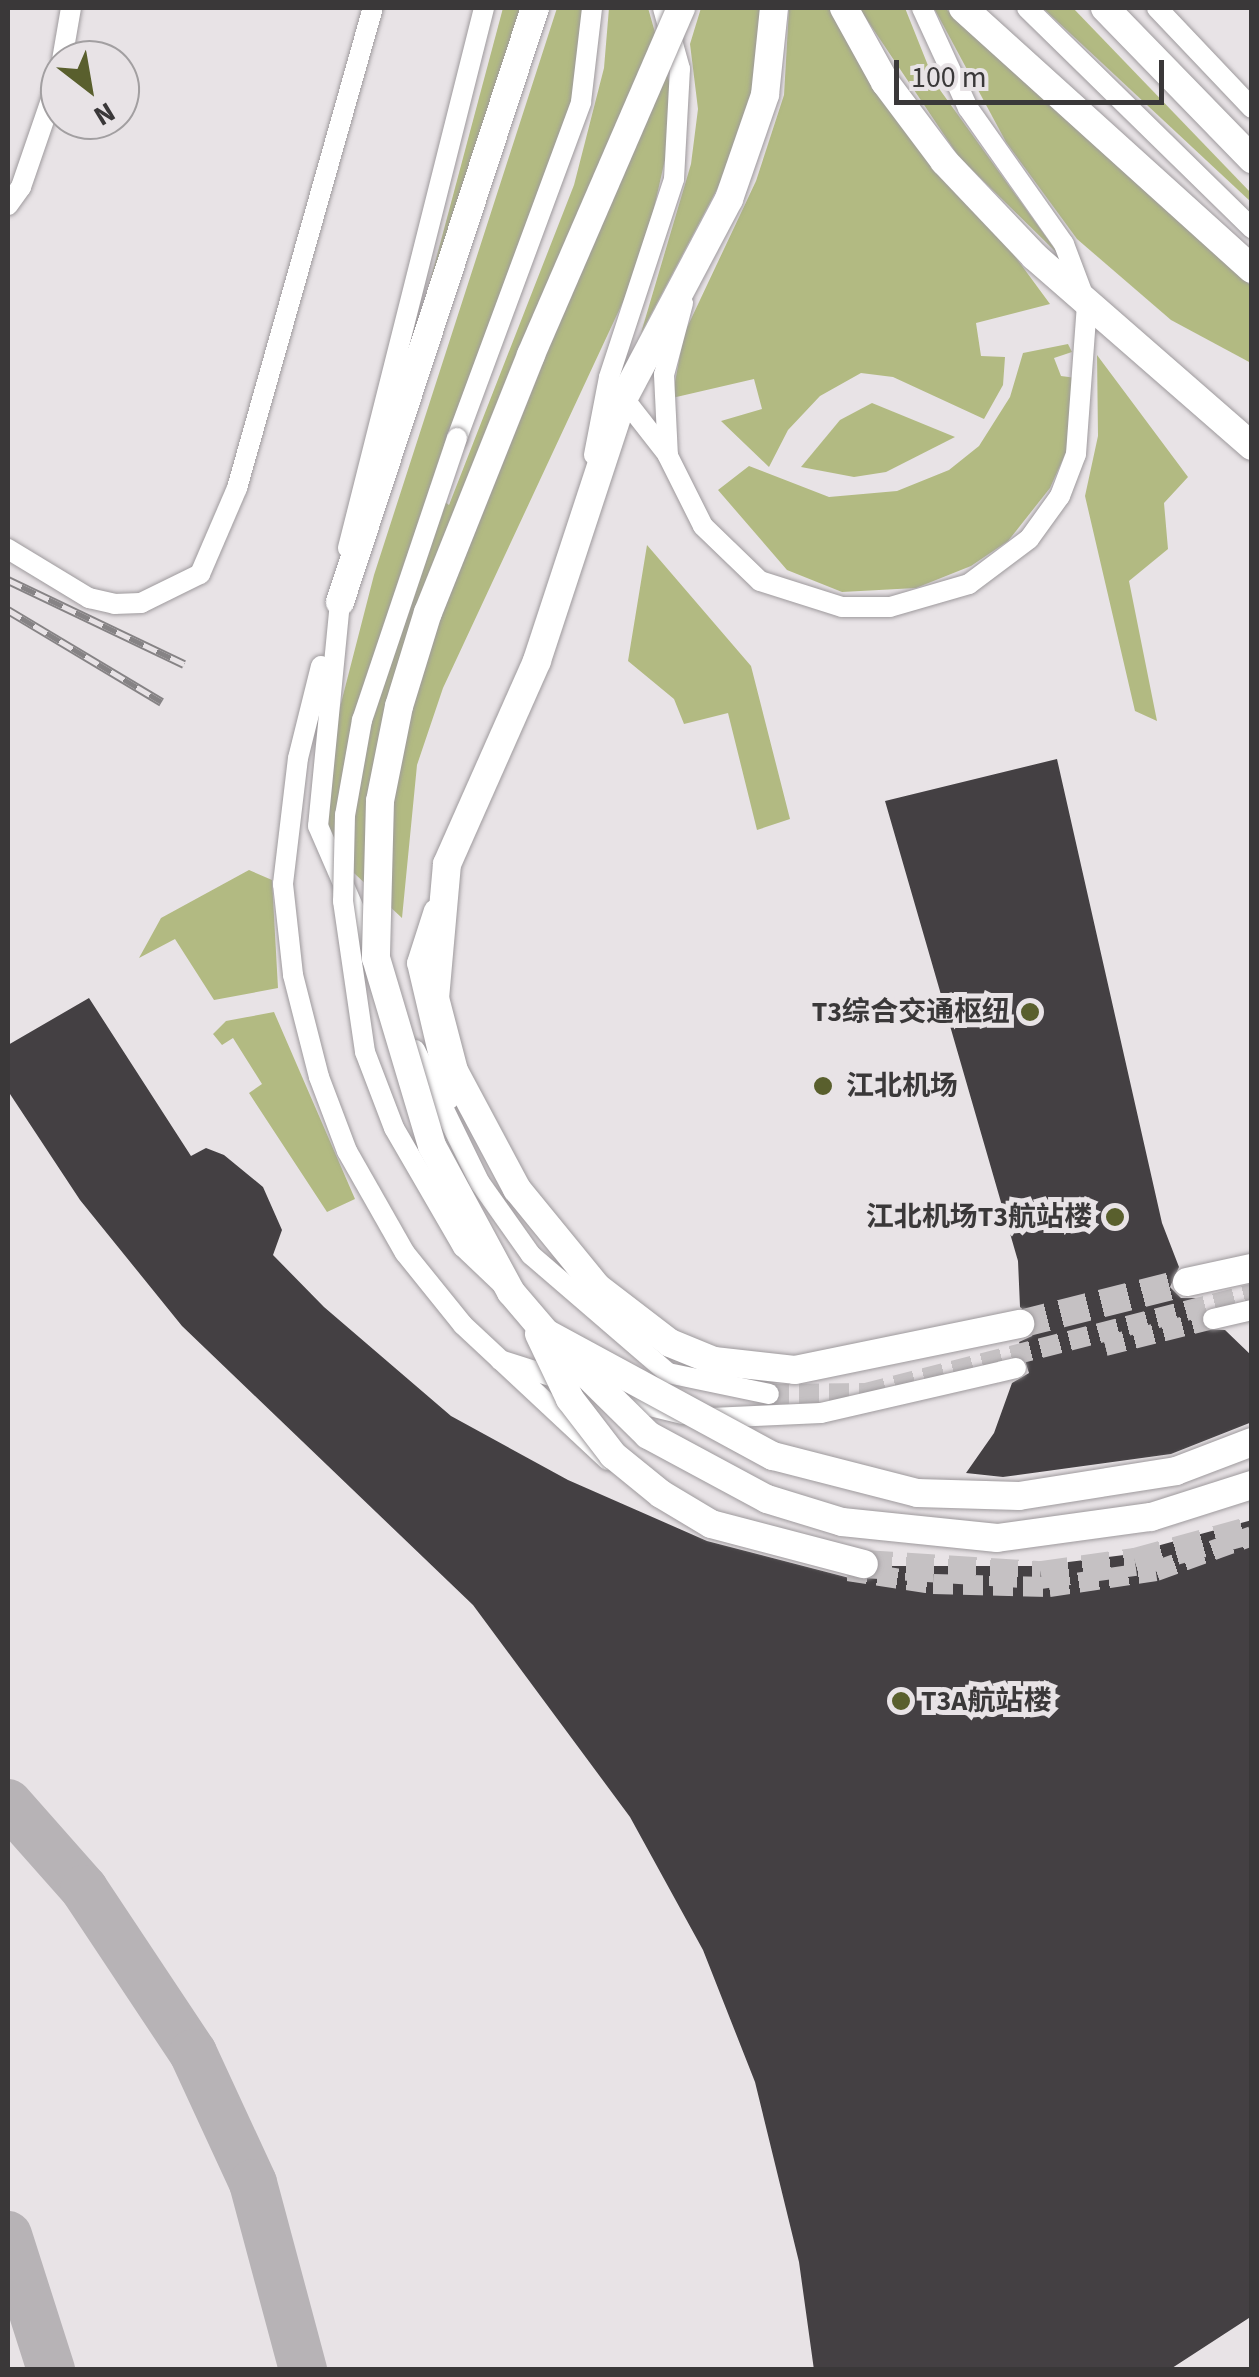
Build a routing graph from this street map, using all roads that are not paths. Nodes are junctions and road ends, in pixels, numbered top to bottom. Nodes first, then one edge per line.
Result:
1 (71, 8) edge
2 (373, 8) edge
3 (484, 8) edge
4 (535, 8) edge
5 (592, 8) edge
6 (663, 8) edge
7 (681, 8) edge
8 (774, 8) edge
9 (844, 8) edge
10 (922, 8) edge
11 (963, 8) edge
12 (1027, 8) edge
13 (1104, 8) edge
14 (1157, 8) edge
15 (65, 40) edge
16 (1252, 108) edge
17 (40, 124) edge
18 (1247, 154) edge
19 (8, 205) edge
20 (1252, 228) edge
21 (1252, 269) edge
22 (690, 278) junction
23 (1087, 304) junction
24 (616, 388) junction
25 (1252, 446) edge
26 (668, 456) junction
27 (8, 549) edge
28 (340, 602) junction
29 (440, 894) junction
30 (480, 1182) junction
31 (1252, 1268) edge
32 (1187, 1282) tunnel mouth
33 (511, 1292) junction
34 (1252, 1310) edge
35 (1214, 1319) tunnel mouth
36 (1020, 1324) tunnel mouth
37 (540, 1326) junction
38 (498, 1360) junction
39 (1016, 1368) dead end
40 (769, 1394) tunnel mouth
41 (1252, 1442) edge
42 (1252, 1485) edge
43 (773, 1552) dead end
44 (864, 1564) tunnel mouth

1 - 15 main road
2 - 27 main road
3 - 28 main road
4 - 28 highway
5 - 33 main road, bridge
6 - 24 main road
7 - 33 highway, bridge
8 - 22 highway
9 - 23 highway
10 - 23 main road
11 - 21 highway
12 - 20 main road
13 - 18 highway
14 - 16 main road
17 - 19 main road
22 - 24 highway
22 - 26 main road
23 - 25 highway
23 - 26 main road
24 - 26 main road
24 - 29 highway
28 - 30 main road
28 - 38 main road
29 - 30 main road
29 - 36 highway
30 - 40 main road
31 - 32 highway
33 - 37 highway, bridge
34 - 35 main road
37 - 41 highway, bridge
37 - 42 highway, bridge
37 - 44 highway, bridge
38 - 39 main road
38 - 43 main road

